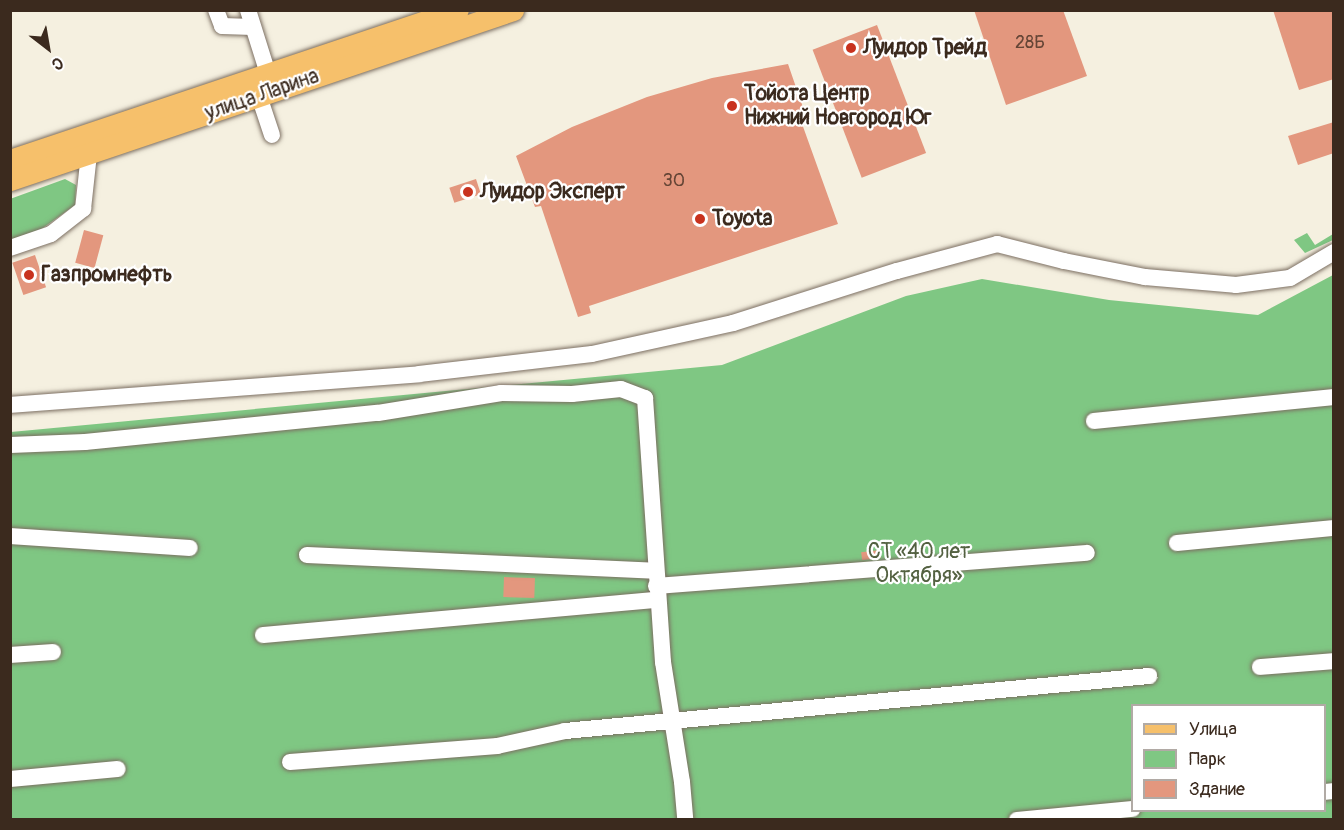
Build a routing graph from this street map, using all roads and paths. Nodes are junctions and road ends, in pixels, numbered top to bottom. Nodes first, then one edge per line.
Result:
1 (216, 10) edge
2 (248, 10) edge
3 (458, 10) edge
4 (513, 10) edge
5 (253, 27) junction
6 (268, 74) junction
7 (259, 96) junction
8 (272, 135) dead end
9 (89, 153) junction
10 (10, 160) edge
11 (10, 180) edge
12 (10, 248) edge
13 (1334, 252) edge
14 (1334, 397) edge
15 (10, 405) edge
16 (1094, 421) dead end
17 (10, 445) edge
18 (1334, 528) edge
19 (10, 536) edge
20 (1177, 543) dead end
21 (190, 549) dead end
22 (1087, 552) dead end
23 (307, 555) dead end
24 (656, 586) junction
25 (263, 635) dead end
26 (53, 651) dead end
27 (10, 655) edge
28 (1334, 661) edge
29 (1260, 667) dead end
30 (1149, 676) dead end
31 (672, 722) junction
32 (290, 762) dead end
33 (118, 769) dead end
34 (10, 779) edge
35 (1131, 809) edge
36 (685, 819) edge
37 (1017, 819) edge

1 - 5 lane
2 - 5 lane
3 - 6 main road, улица Ларина
4 - 7 main road, улица Ларина
5 - 6 lane
6 - 10 main road, улица Ларина
7 - 8 lane
7 - 9 main road, улица Ларина
9 - 11 main road, улица Ларина
9 - 12 lane
13 - 15 lane
14 - 16 lane
17 - 24 lane
18 - 20 lane
19 - 21 lane
22 - 24 lane
23 - 24 lane
24 - 25 lane
24 - 31 lane
26 - 27 lane
28 - 29 lane
30 - 31 lane
31 - 32 lane
31 - 36 lane
33 - 34 lane
35 - 37 lane

